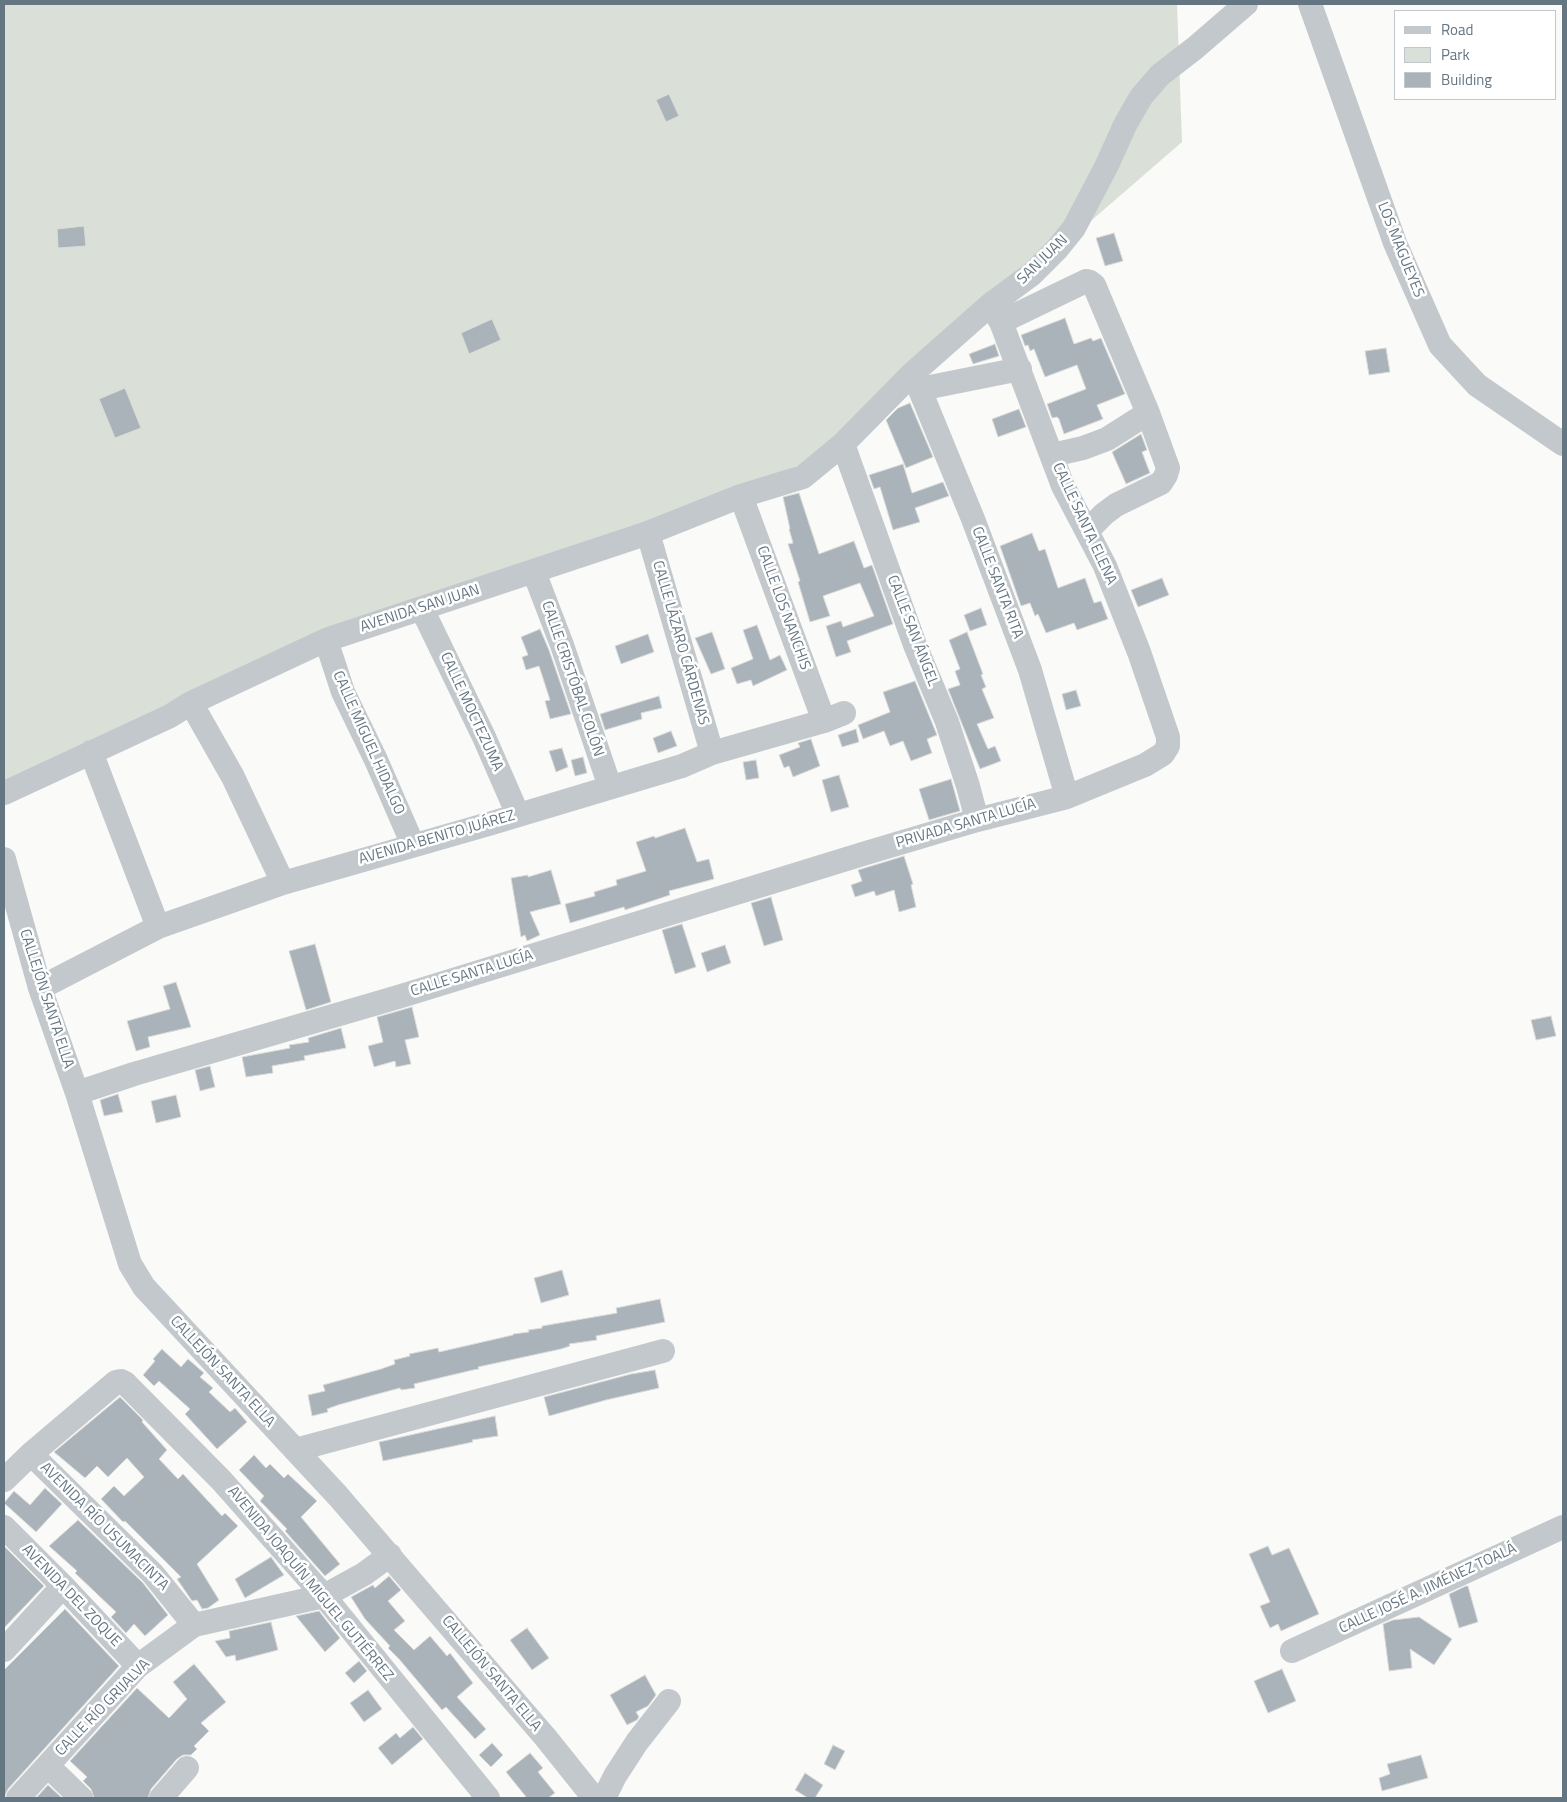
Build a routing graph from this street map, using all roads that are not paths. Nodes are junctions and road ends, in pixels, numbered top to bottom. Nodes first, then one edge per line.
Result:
1 (1246, 4) edge
2 (1310, 4) edge
3 (996, 314) junction
4 (1020, 369) junction
5 (917, 381) junction
6 (1148, 413) junction
7 (843, 444) junction
8 (1563, 444) edge
9 (1052, 455) junction
10 (741, 496) junction
11 (1087, 531) junction
12 (648, 533) junction
13 (534, 572) junction
14 (422, 609) junction
15 (326, 640) junction
16 (191, 703) junction
17 (834, 717) joint
18 (1168, 746) joint
19 (91, 752) junction
20 (712, 753) junction
21 (610, 787) junction
22 (4, 794) edge
23 (1067, 797) junction
24 (518, 815) junction
25 (977, 820) junction
26 (414, 846) junction
27 (866, 853) joint
28 (4, 859) edge
29 (283, 883) junction
30 (158, 927) junction
31 (40, 988) junction
32 (77, 1093) junction
33 (663, 1351) dead end
34 (295, 1450) junction
35 (31, 1454) junction
36 (4, 1480) edge
37 (4, 1527) edge
38 (1563, 1527) edge
39 (390, 1555) junction
40 (63, 1586) junction
41 (324, 1596) junction
42 (194, 1625) junction
43 (4, 1650) edge
44 (1292, 1651) dead end
45 (138, 1666) junction
46 (669, 1701) dead end
47 (48, 1766) junction
48 (187, 1768) dead end
49 (18, 1798) edge
50 (81, 1798) edge
51 (161, 1798) edge
52 (488, 1798) edge
53 (594, 1798) edge
54 (604, 1798) edge

1 - 3 street, SAN JUAN
2 - 8 street, LOS MAGUEYES
3 - 4 street, CALLE SANTA ELENA
3 - 5 street, SAN JUAN
3 - 6 street
4 - 5 street
4 - 9 street, CALLE SANTA ELENA
5 - 7 street, SAN JUAN
5 - 23 street, CALLE SANTA RITA
6 - 9 street
6 - 11 street
7 - 10 street, AVENIDA SAN JUAN
7 - 25 street, CALLE SAN ÁNGEL
9 - 11 street, CALLE SANTA ELENA
10 - 12 street, AVENIDA SAN JUAN
10 - 17 street, CALLE LOS NANCHIS
11 - 18 street, CALLE SANTA ELENA
12 - 13 street, AVENIDA SAN JUAN
12 - 20 street, CALLE LÁZARO CÁRDENAS
13 - 14 street, AVENIDA SAN JUAN
13 - 21 street, CALLE CRISTÓBAL COLÓN
14 - 15 street, AVENIDA SAN JUAN
14 - 24 street, CALLE MOCTEZUMA
15 - 16 street, AVENIDA SAN JUAN
15 - 26 street, CALLE MIGUEL HIDALGO
16 - 19 street, AVENIDA SAN JUAN
16 - 29 street
17 - 20 street, AVENIDA BENITO JUÁREZ
18 - 23 street, PRIVADA SANTA LUCÍA
19 - 22 street, AVENIDA SAN JUAN
19 - 30 street
20 - 21 street, AVENIDA BENITO JUÁREZ
21 - 24 street, AVENIDA BENITO JUÁREZ
23 - 25 street, PRIVADA SANTA LUCÍA
24 - 26 street, AVENIDA BENITO JUÁREZ
25 - 27 street, PRIVADA SANTA LUCÍA
26 - 29 street, AVENIDA BENITO JUÁREZ
27 - 32 street, CALLE SANTA LUCÍA
28 - 31 street, CALLEJÓN SANTA ELLA
29 - 30 street, AVENIDA BENITO JUÁREZ
30 - 31 street, AVENIDA BENITO JUÁREZ
31 - 32 street, CALLEJÓN SANTA ELLA
32 - 34 street, CALLEJÓN SANTA ELLA
33 - 34 street
34 - 39 street, CALLEJÓN SANTA ELLA
35 - 36 street
35 - 41 street, AVENIDA JOAQUÍN MIGUEL GUTIÉRREZ
35 - 42 street, AVENIDA RÍO USUMACINTA
37 - 40 street, AVENIDA DEL ZOQUE
38 - 44 street, CALLE JOSÉ A. JIMÉNEZ TOALÁ
39 - 41 street, CALLE RÍO GRIJALVA
39 - 53 street, CALLEJÓN SANTA ELLA
40 - 43 street
40 - 45 street, AVENIDA DEL ZOQUE
41 - 42 street, CALLE RÍO GRIJALVA
41 - 52 street, AVENIDA JOAQUÍN MIGUEL GUTIÉRREZ
42 - 45 street, CALLE RÍO GRIJALVA
45 - 47 street, CALLE RÍO GRIJALVA
46 - 54 street
47 - 49 street, CALLE RÍO GRIJALVA
47 - 50 street
48 - 51 street

